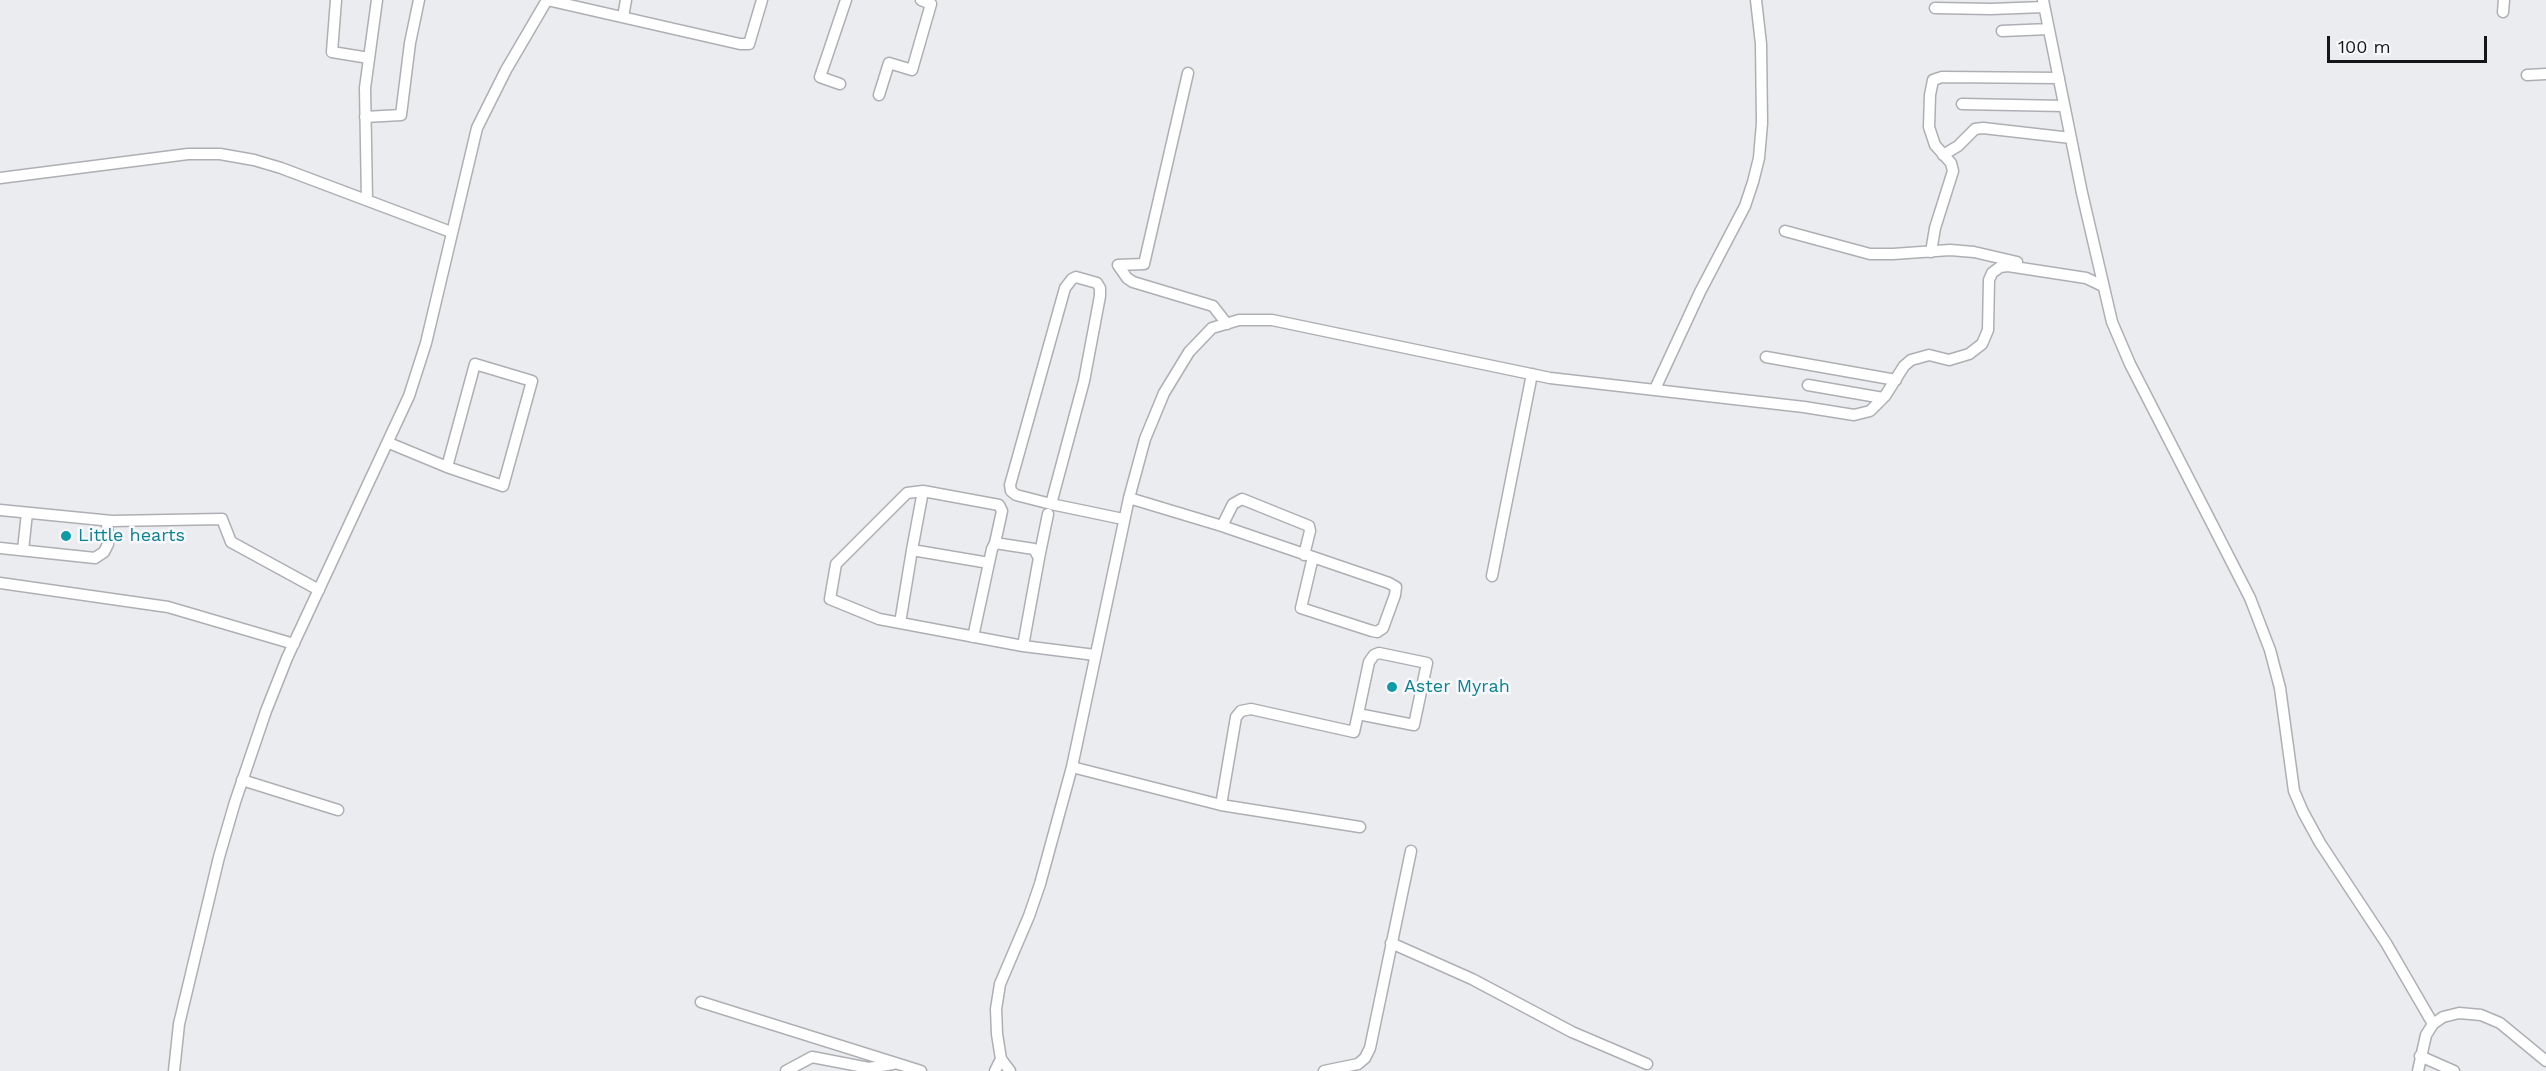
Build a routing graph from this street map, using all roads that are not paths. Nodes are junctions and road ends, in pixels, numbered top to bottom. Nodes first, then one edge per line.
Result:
1 (336, 0) edge
2 (377, 0) edge
3 (419, 0) edge
4 (547, 0) edge
5 (626, 0) edge
6 (762, 0) edge
7 (846, 0) edge
8 (921, 0) edge
9 (1756, 0) edge
10 (2504, 0) edge
11 (2044, 4) edge
12 (1935, 8) dead end
13 (2503, 12) dead end
14 (623, 16) junction
15 (2049, 29) junction
16 (2002, 31) dead end
17 (369, 58) junction
18 (1188, 73) dead end
19 (2546, 74) edge
20 (2527, 75) dead end
21 (2059, 78) junction
22 (840, 84) dead end
23 (879, 95) dead end
24 (1962, 104) dead end
25 (2064, 106) junction
26 (365, 117) junction
27 (2071, 138) junction
28 (1943, 155) junction
29 (0, 178) edge
30 (367, 200) junction
31 (1785, 231) dead end
32 (451, 232) junction
33 (1931, 252) junction
34 (1992, 256) junction
35 (1991, 274) junction
36 (2100, 275) junction
37 (2103, 286) junction
38 (1227, 324) junction
39 (1766, 357) dead end
40 (1532, 374) junction
41 (1896, 380) junction
42 (1808, 386) dead end
43 (1655, 389) junction
44 (1883, 398) junction
45 (389, 443) junction
46 (447, 467) junction
47 (923, 491) junction
48 (1129, 498) junction
49 (1050, 509) junction
50 (0, 510) edge
51 (27, 513) junction
52 (1123, 519) junction
53 (108, 521) junction
54 (1222, 526) junction
55 (995, 543) junction
56 (0, 548) edge
57 (23, 550) junction
58 (912, 550) junction
59 (1308, 556) junction
60 (1039, 558) junction
61 (989, 563) junction
62 (1492, 576) dead end
63 (0, 583) edge
64 (319, 590) junction
65 (900, 623) junction
66 (973, 637) junction
67 (294, 644) junction
68 (1023, 646) junction
69 (1095, 655) junction
70 (1358, 714) junction
71 (1071, 768) junction
72 (242, 780) junction
73 (1221, 805) junction
74 (338, 810) dead end
75 (1360, 827) dead end
76 (1411, 851) dead end
77 (1391, 943) junction
78 (701, 1002) dead end
79 (2433, 1024) junction
80 (2420, 1056) junction
81 (1001, 1059) junction
82 (2546, 1061) edge
83 (896, 1063) junction
84 (1647, 1064) dead end
85 (174, 1071) edge
86 (786, 1071) edge
87 (921, 1071) edge
88 (995, 1071) edge
89 (1010, 1071) edge
90 (1324, 1071) edge
91 (2418, 1071) edge
92 (2454, 1071) edge

1 - 17 street
2 - 17 street
3 - 26 street
4 - 14 street
4 - 32 street
5 - 14 street
6 - 14 street
7 - 22 street
8 - 23 street
9 - 43 street
10 - 13 street
11 - 12 street
11 - 15 street
15 - 16 street
15 - 21 street
17 - 26 street
18 - 38 street
19 - 20 street
21 - 25 street
21 - 28 street
24 - 25 street
25 - 27 street
26 - 30 street
27 - 28 street
27 - 36 street
28 - 33 street
29 - 30 street
30 - 32 street
31 - 33 street
32 - 45 street
33 - 34 street
34 - 35 street
34 - 36 street
35 - 37 street
35 - 41 street
36 - 37 street
37 - 79 street
38 - 40 street
38 - 48 street
39 - 41 street
40 - 43 street
40 - 62 street
41 - 44 street
42 - 44 street
43 - 44 street
45 - 46 street
45 - 64 street
46 - 46 street
47 - 55 street
47 - 58 street
47 - 65 street
48 - 52 street
48 - 54 street
49 - 49 street
49 - 52 street
49 - 60 street
50 - 51 street
51 - 53 street
51 - 57 street
52 - 69 street
53 - 57 street
53 - 64 street
54 - 59 street
54 - 59 street
55 - 60 street
55 - 61 street
56 - 57 street
58 - 61 street
58 - 65 street
59 - 59 street
60 - 68 street
61 - 66 street
63 - 67 street
64 - 67 street
65 - 66 street
66 - 68 street
67 - 72 street
68 - 69 street
69 - 71 street
70 - 70 street
70 - 73 street
71 - 73 street
71 - 81 street
72 - 74 street
72 - 85 street
73 - 75 street
76 - 77 street
77 - 84 street
77 - 90 street
78 - 83 street
79 - 80 street
79 - 82 street
80 - 91 street
80 - 92 street
81 - 88 street
81 - 89 street
83 - 86 street
83 - 87 street

